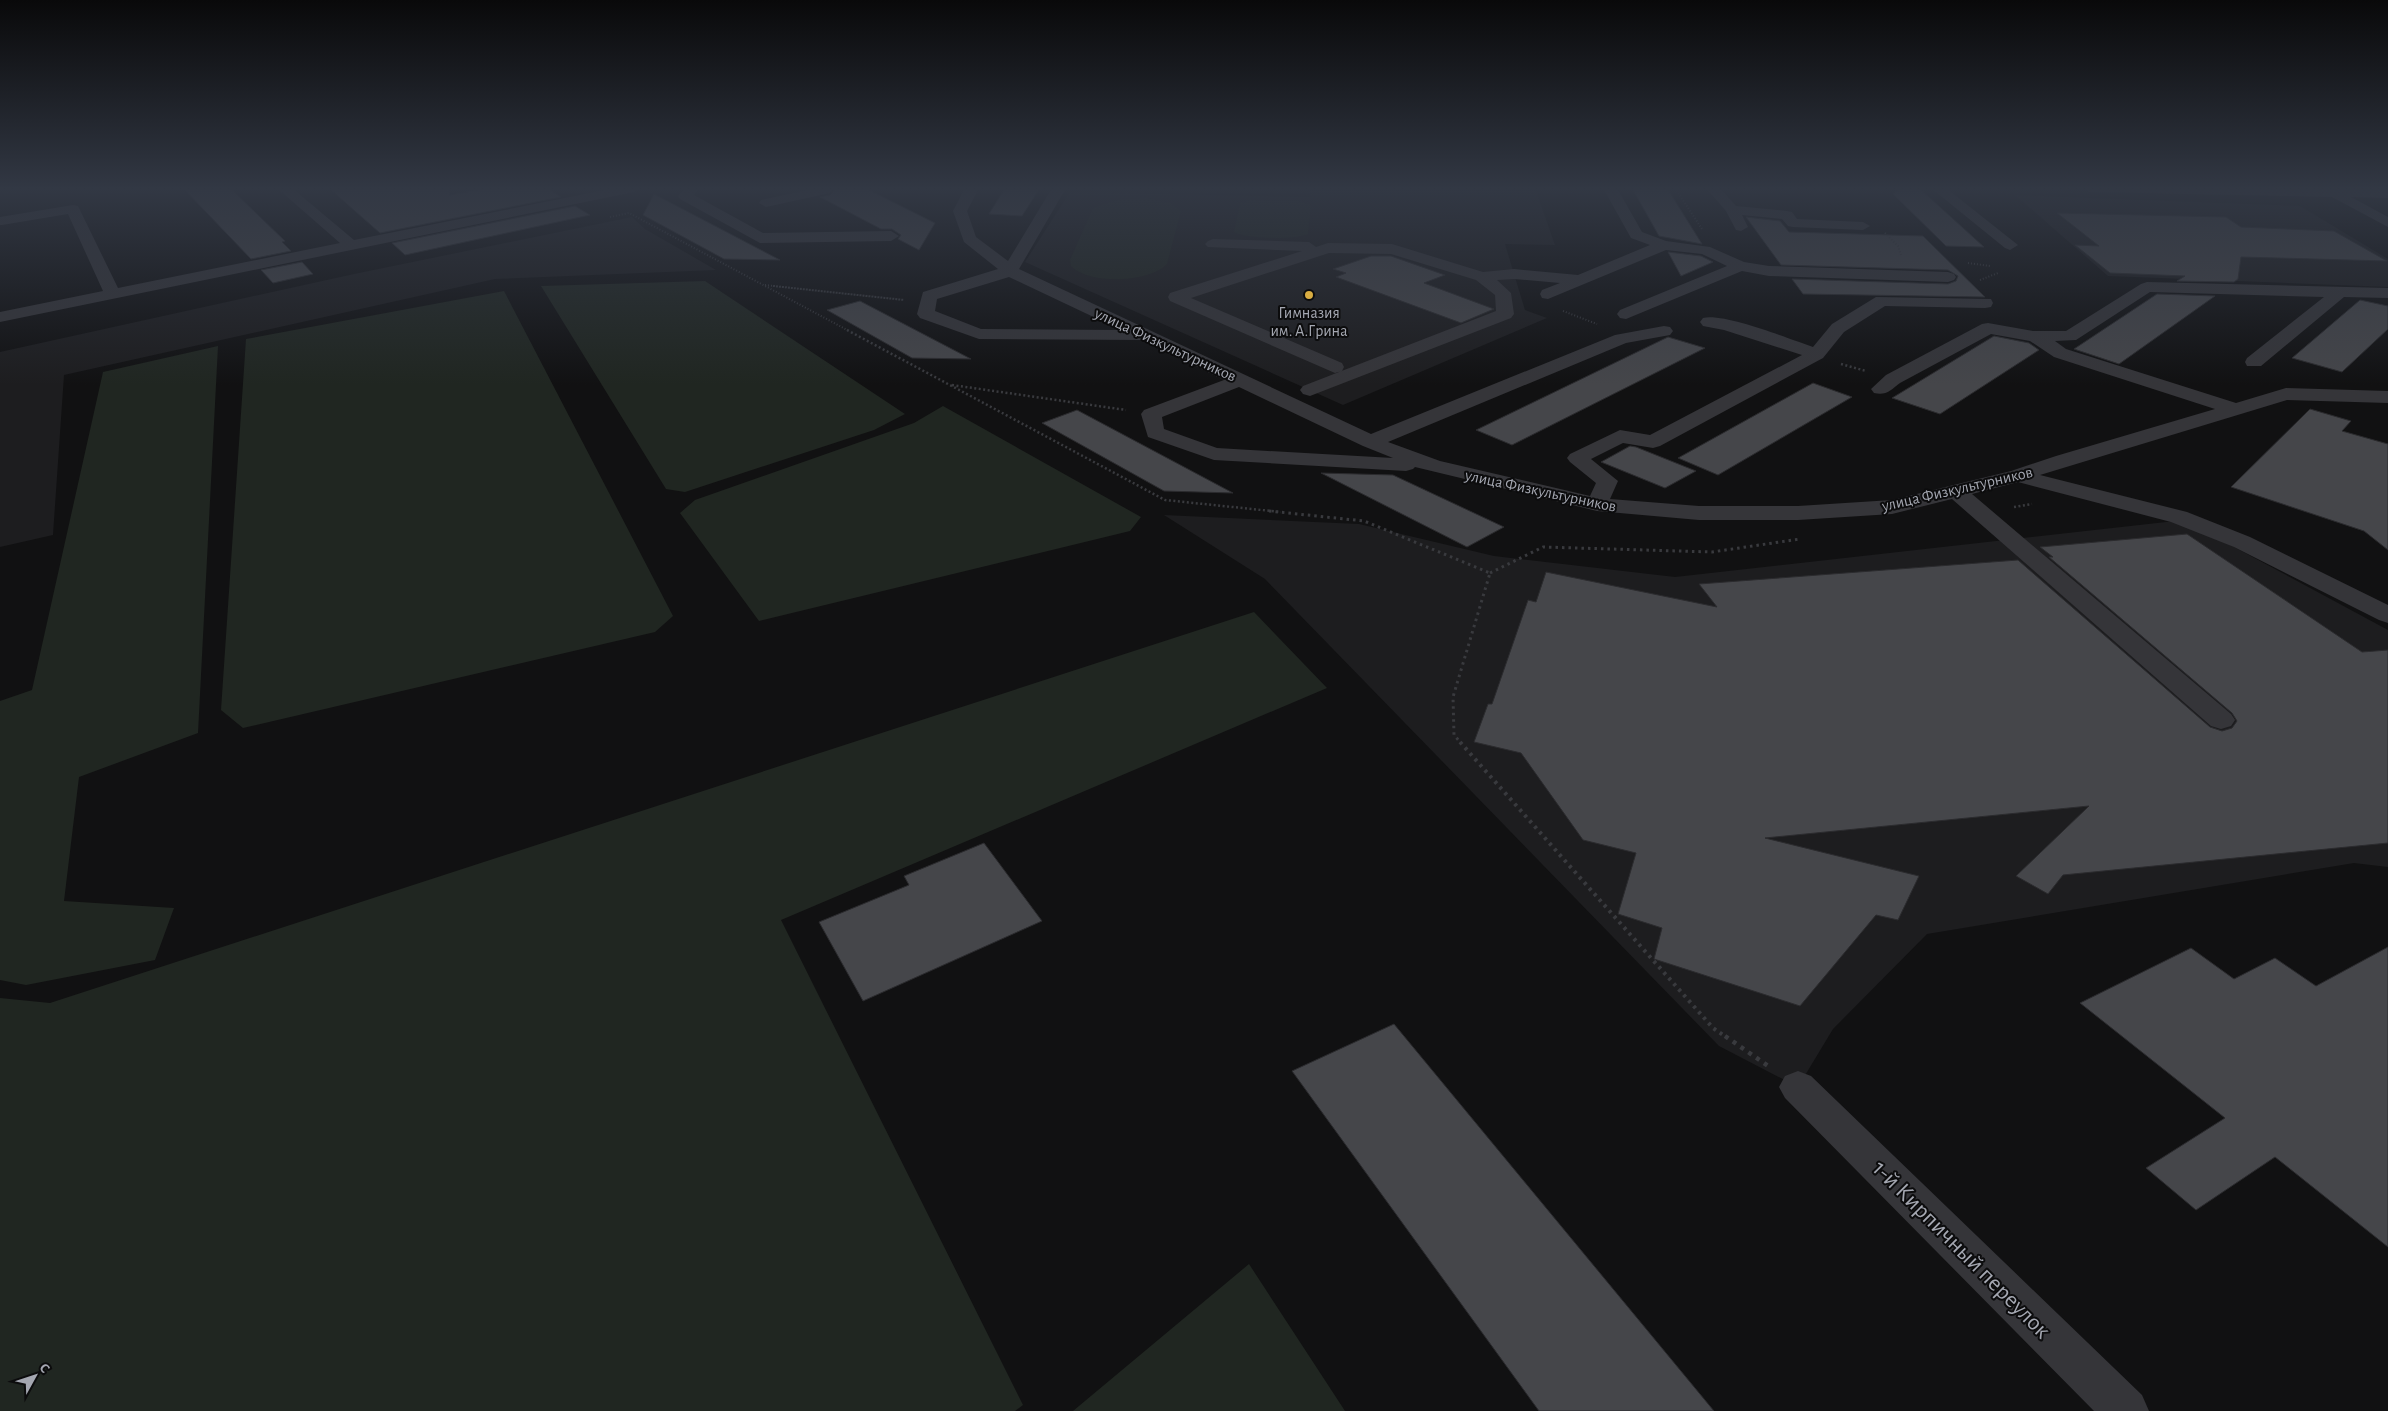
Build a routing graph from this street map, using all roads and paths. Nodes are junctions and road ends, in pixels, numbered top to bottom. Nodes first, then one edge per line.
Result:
1 (94, 254) edge
2 (313, 254) edge
3 (704, 254) edge
4 (988, 254) edge
5 (1020, 254) edge
6 (1310, 254) edge
7 (1408, 254) edge
8 (1642, 254) edge
9 (1721, 254) edge
10 (1740, 266) junction
11 (1010, 271) junction
12 (1482, 277) junction
13 (1948, 277) dead end
14 (1578, 280) junction
15 (762, 285) junction
16 (773, 286) dead end
17 (2340, 292) junction
18 (2388, 293) edge
19 (113, 294) junction
20 (1548, 294) dead end
21 (923, 302) junction
22 (1985, 303) dead end
23 (1626, 314) dead end
24 (0, 317) edge
25 (1709, 322) dead end
26 (1664, 331) dead end
27 (1147, 336) junction
28 (2033, 336) junction
29 (1817, 354) junction
30 (2254, 362) dead end
31 (1336, 367) dead end
32 (1241, 380) junction
33 (949, 384) junction
34 (1881, 389) dead end
35 (1310, 390) dead end
36 (2363, 397) junction
37 (2388, 398) edge
38 (2234, 408) junction
39 (2388, 412) edge
40 (1152, 414) junction
41 (1370, 442) junction
42 (1432, 466) junction
43 (2018, 476) junction
44 (1956, 491) junction
45 (1597, 504) junction
46 (2381, 608) edge
47 (2220, 720) dead end
48 (1798, 1087) joint
49 (2126, 1411) edge

1 - 19 street
2 - 19 street
3 - 15 path
4 - 11 street, улица Физкультурников
5 - 11 street
6 - 31 street
7 - 12 street
8 - 14 street
9 - 10 street
10 - 13 street
10 - 23 street
11 - 21 street
11 - 27 street, улица Физкультурников
12 - 14 street
12 - 35 street
14 - 20 street
15 - 21 path
15 - 33 path
16 - 21 path
17 - 18 street
17 - 28 street
17 - 30 street
19 - 24 street
21 - 27 street
22 - 29 street
25 - 29 street
26 - 41 street
27 - 32 street, улица Физкультурников
28 - 34 street
28 - 38 street
29 - 45 street
32 - 40 street
32 - 41 street, улица Физкультурников
33 - 40 path
33 - 48 path
36 - 37 street, улица Физкультурников
36 - 38 street, улица Физкультурников
36 - 39 street
38 - 43 street, улица Физкультурников
40 - 42 street
41 - 42 street, улица Физкультурников
42 - 45 street, улица Физкультурников
43 - 44 street, улица Физкультурников
43 - 46 street
44 - 45 street, улица Физкультурников
44 - 47 street
48 - 49 street, 1-й Кирпичный переулок

